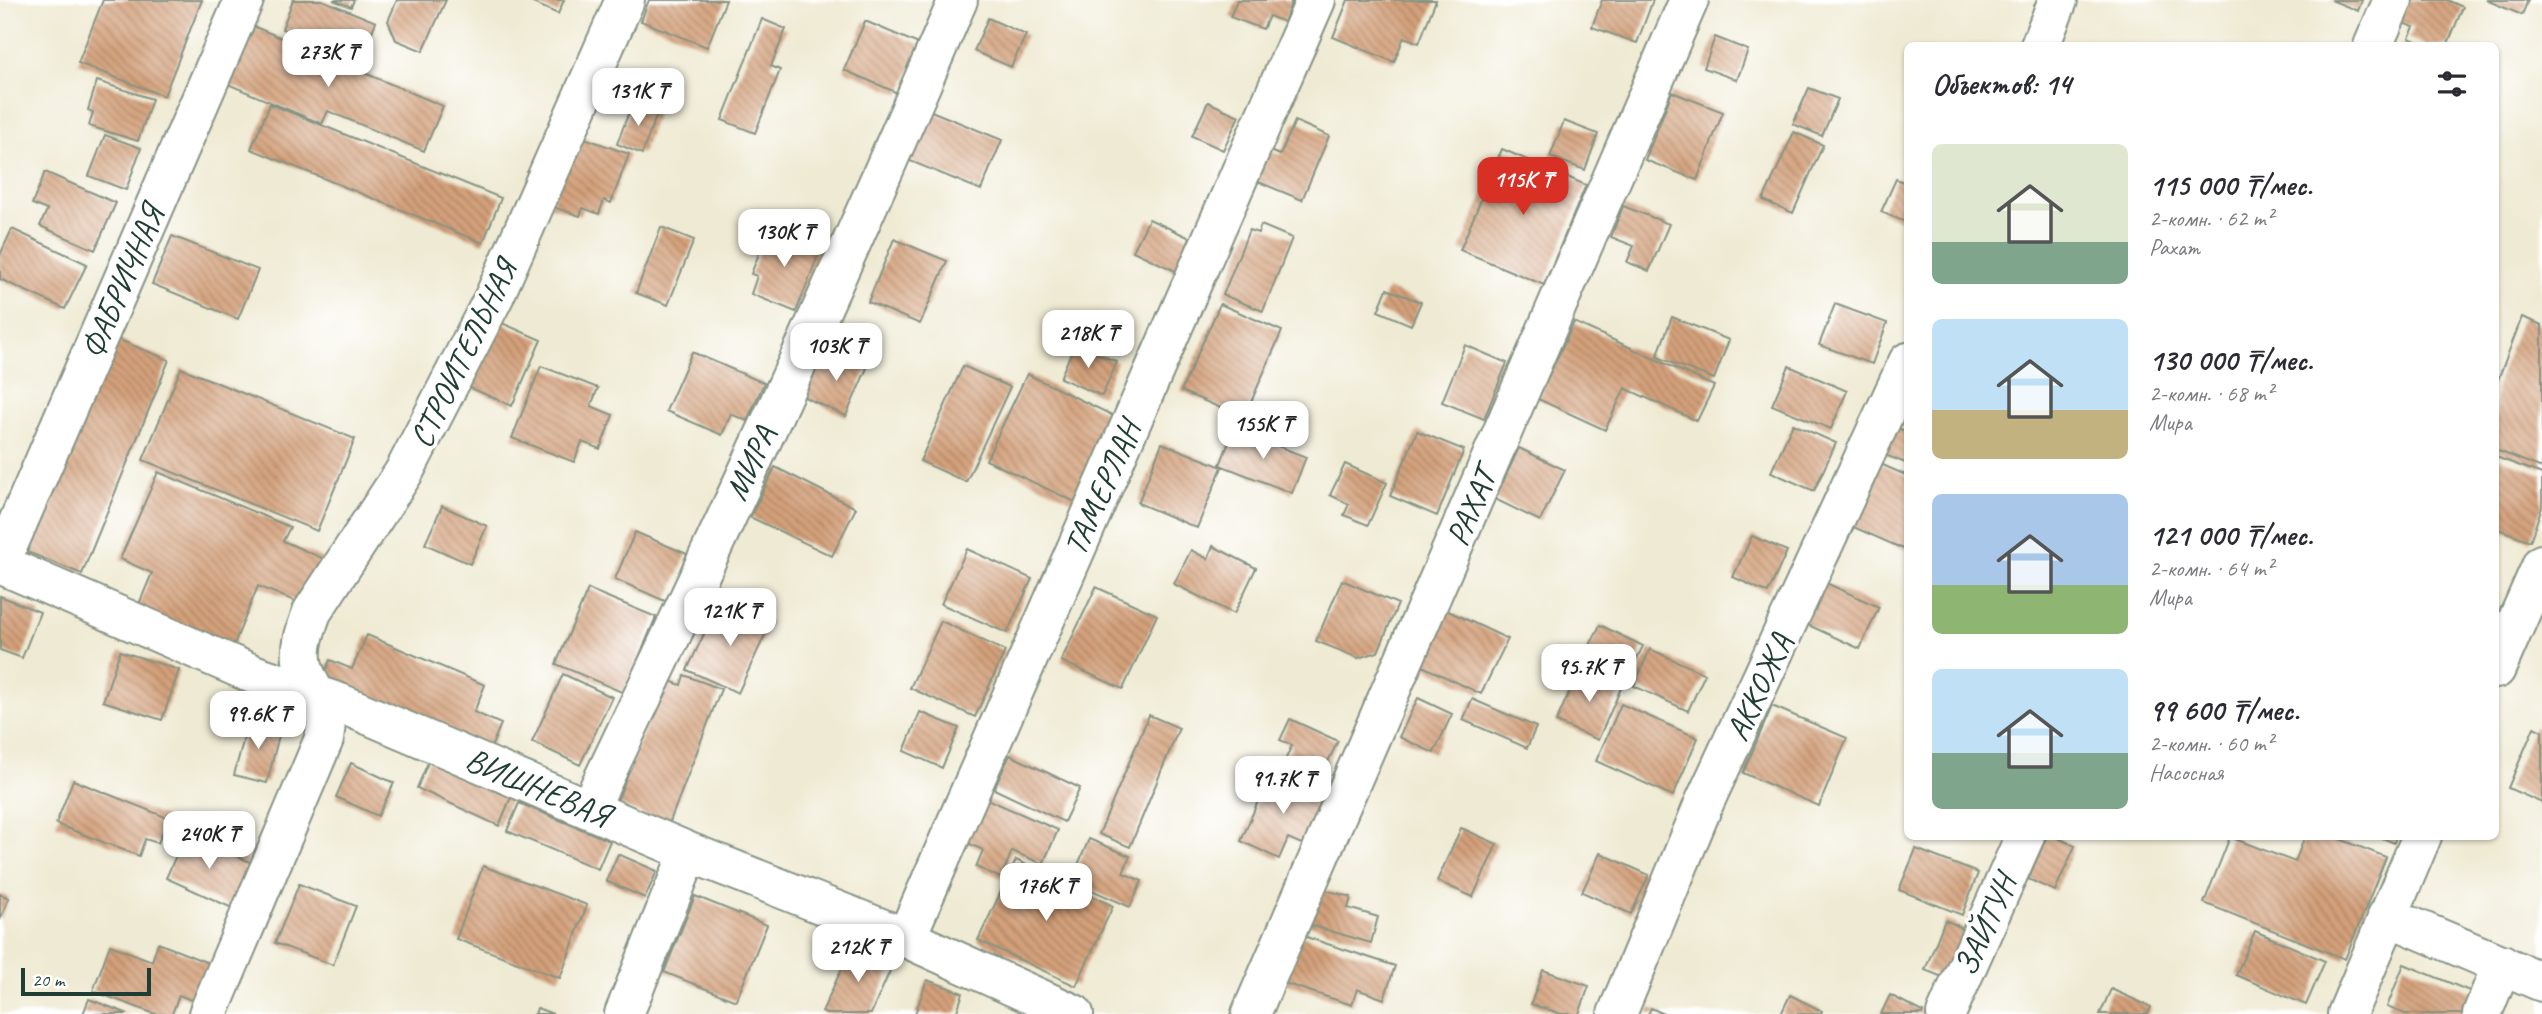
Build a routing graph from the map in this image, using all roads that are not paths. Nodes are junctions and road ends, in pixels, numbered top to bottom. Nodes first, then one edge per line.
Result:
1 (244, 0) edge
2 (625, 0) edge
3 (958, 0) edge
4 (1316, 0) edge
5 (1689, 0) edge
6 (2058, 0) edge
7 (2393, 0) edge
8 (2042, 42) edge
9 (2375, 42) edge
10 (1904, 371) edge
11 (0, 564) edge
12 (2542, 564) edge
13 (2499, 662) edge
14 (317, 695) junction
15 (589, 809) junction
16 (2023, 840) edge
17 (2420, 840) edge
18 (689, 852) junction
19 (2387, 916) junction
20 (906, 938) junction
21 (2502, 964) junction
22 (2542, 982) edge
23 (1053, 1010) edge
24 (208, 1014) edge
25 (624, 1014) edge
26 (1251, 1014) edge
27 (1617, 1014) edge
28 (1946, 1014) edge
29 (2347, 1014) edge
30 (2482, 1014) edge

1 - 11 street, ФАБРИЧНАЯ
2 - 14 street, СТРОИТЕЛЬНАЯ
3 - 15 street, МИРА
4 - 20 street, ТАМЕРЛАН
5 - 26 street, РАХАТ
6 - 8 street
7 - 9 street
10 - 27 street, АККОЖА
11 - 14 street, ВИШНЕВАЯ
12 - 13 street
14 - 15 street, ВИШНЕВАЯ
14 - 24 street, СТРОИТЕЛЬНАЯ
15 - 18 street, ВИШНЕВАЯ
16 - 28 street, ЗАЙТУН
17 - 19 street
18 - 20 street, ВИШНЕВАЯ
18 - 25 street
19 - 21 street
19 - 29 street
20 - 23 street, ВИШНЕВАЯ
21 - 22 street
21 - 30 street

